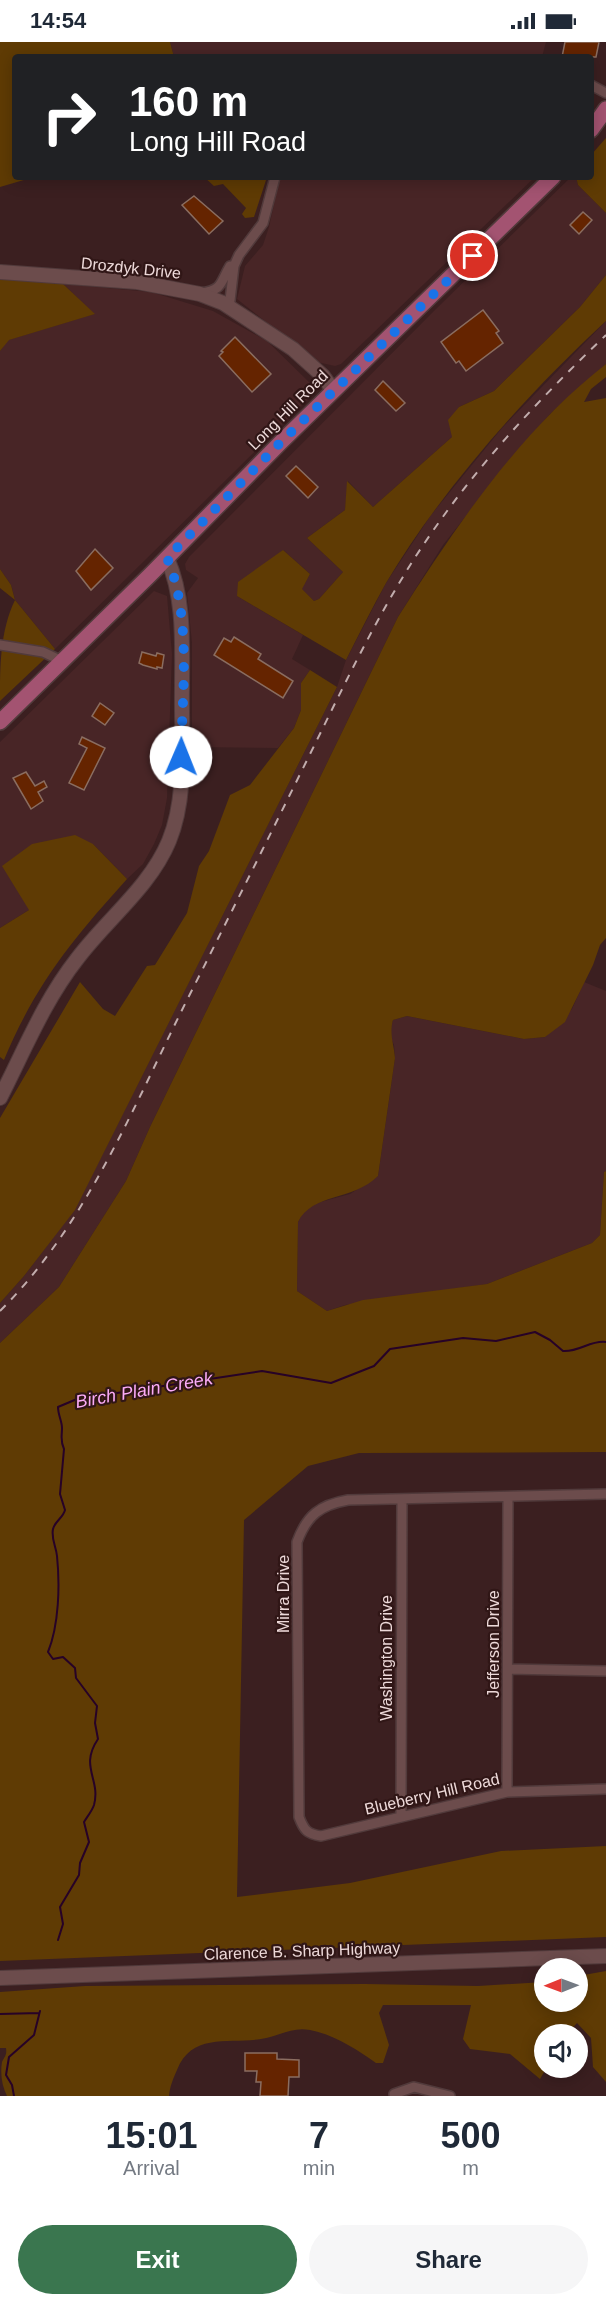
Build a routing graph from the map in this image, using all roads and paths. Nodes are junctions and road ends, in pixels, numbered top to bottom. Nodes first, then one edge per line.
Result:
1 (606, 109) edge
2 (594, 126) edge
3 (275, 180) edge
4 (550, 180) edge
5 (239, 255) junction
6 (0, 272) edge
7 (197, 293) junction
8 (229, 309) junction
9 (333, 390) junction
10 (167, 558) junction
11 (0, 645) edge
12 (62, 661) junction
13 (0, 722) edge
14 (0, 1098) edge
15 (606, 1494) edge
16 (508, 1497) junction
17 (402, 1499) junction
18 (508, 1669) junction
19 (606, 1671) edge
20 (606, 1789) edge
21 (507, 1792) junction
22 (401, 1817) junction
23 (303, 1829) joint
24 (606, 1956) edge
25 (0, 1978) edge
26 (394, 2094) dead end
27 (450, 2096) edge

1 - 2 main road
3 - 5 street
4 - 9 main road, Long Hill Road
5 - 7 street
5 - 8 street
6 - 7 street, Drozdyk Drive
7 - 8 street, Drozdyk Drive
8 - 9 street, Drozdyk Drive
9 - 10 main road, Long Hill Road
10 - 12 main road, Long Hill Road
10 - 14 street
11 - 12 street
12 - 13 main road, Long Hill Road
15 - 16 street, Mirra Drive
16 - 17 street, Mirra Drive
16 - 18 street, Jefferson Drive
17 - 22 street, Washington Drive
17 - 23 street, Mirra Drive
18 - 19 street
18 - 21 street, Jefferson Drive
20 - 21 street, Blueberry Hill Road
21 - 22 street, Blueberry Hill Road
22 - 23 street, Blueberry Hill Road
24 - 25 street, Clarence B. Sharp Highway
26 - 27 street

